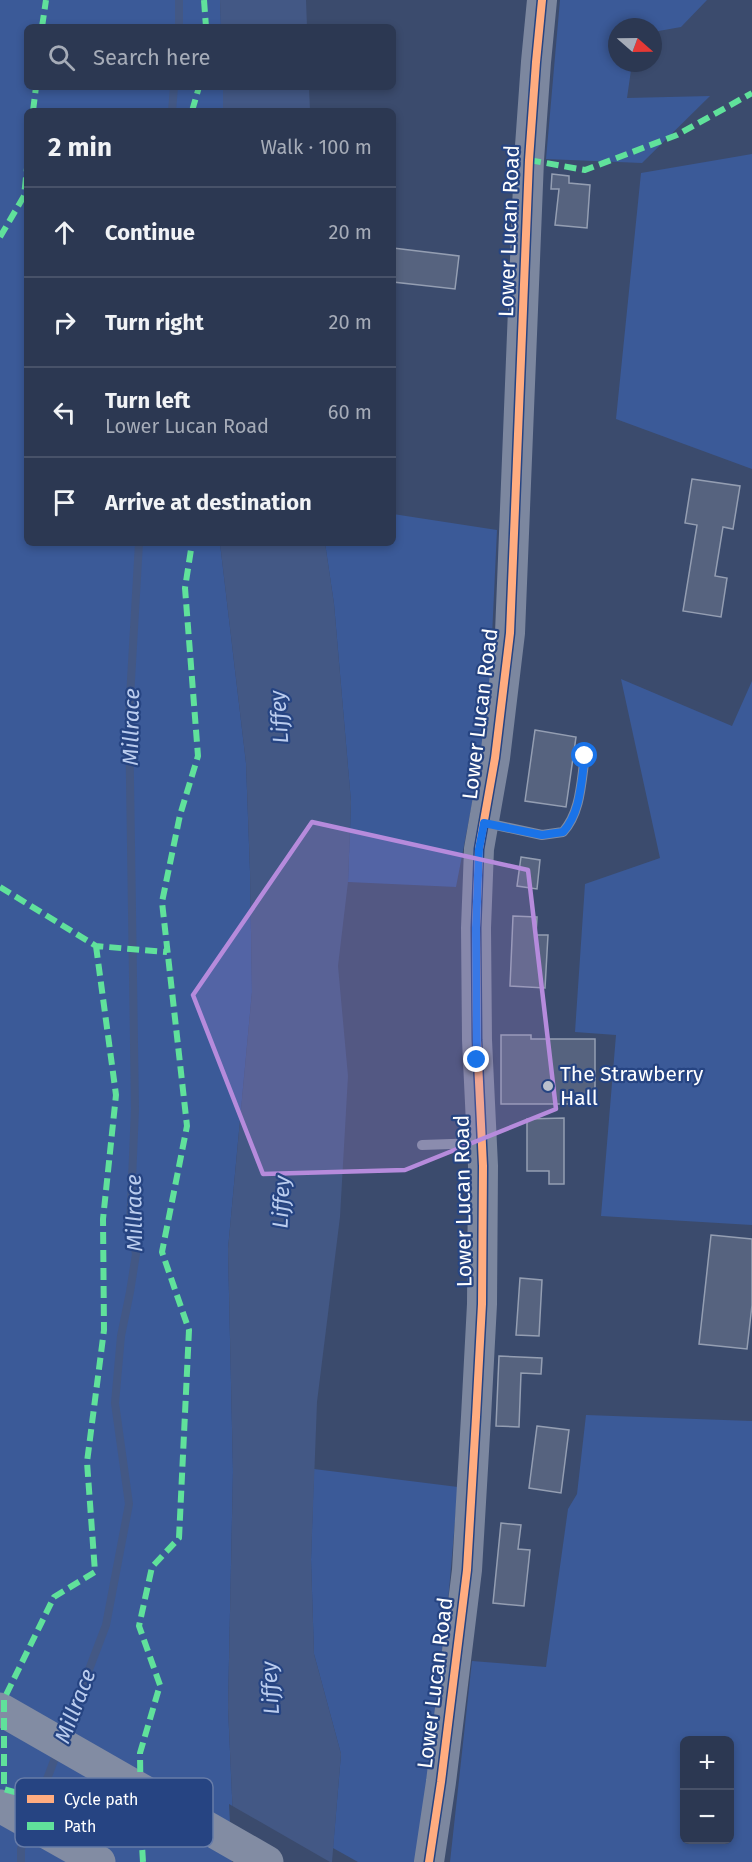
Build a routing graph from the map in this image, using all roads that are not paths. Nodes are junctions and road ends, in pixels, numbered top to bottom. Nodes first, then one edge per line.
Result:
1 (542, 0) edge
2 (585, 756) dead end
3 (484, 823) junction
4 (482, 1143) junction
5 (422, 1145) dead end
6 (0, 1709) edge
7 (120, 1778) edge
8 (0, 1806) edge
9 (15, 1814) edge
10 (213, 1831) edge
11 (72, 1847) edge
12 (99, 1862) edge
13 (267, 1862) edge
14 (429, 1862) edge

1 - 3 street, Lower Lucan Road
2 - 3 lane
3 - 4 street, Lower Lucan Road
4 - 5 lane
4 - 14 street, Lower Lucan Road
6 - 7 highway
8 - 9 highway
10 - 13 highway
11 - 12 highway

